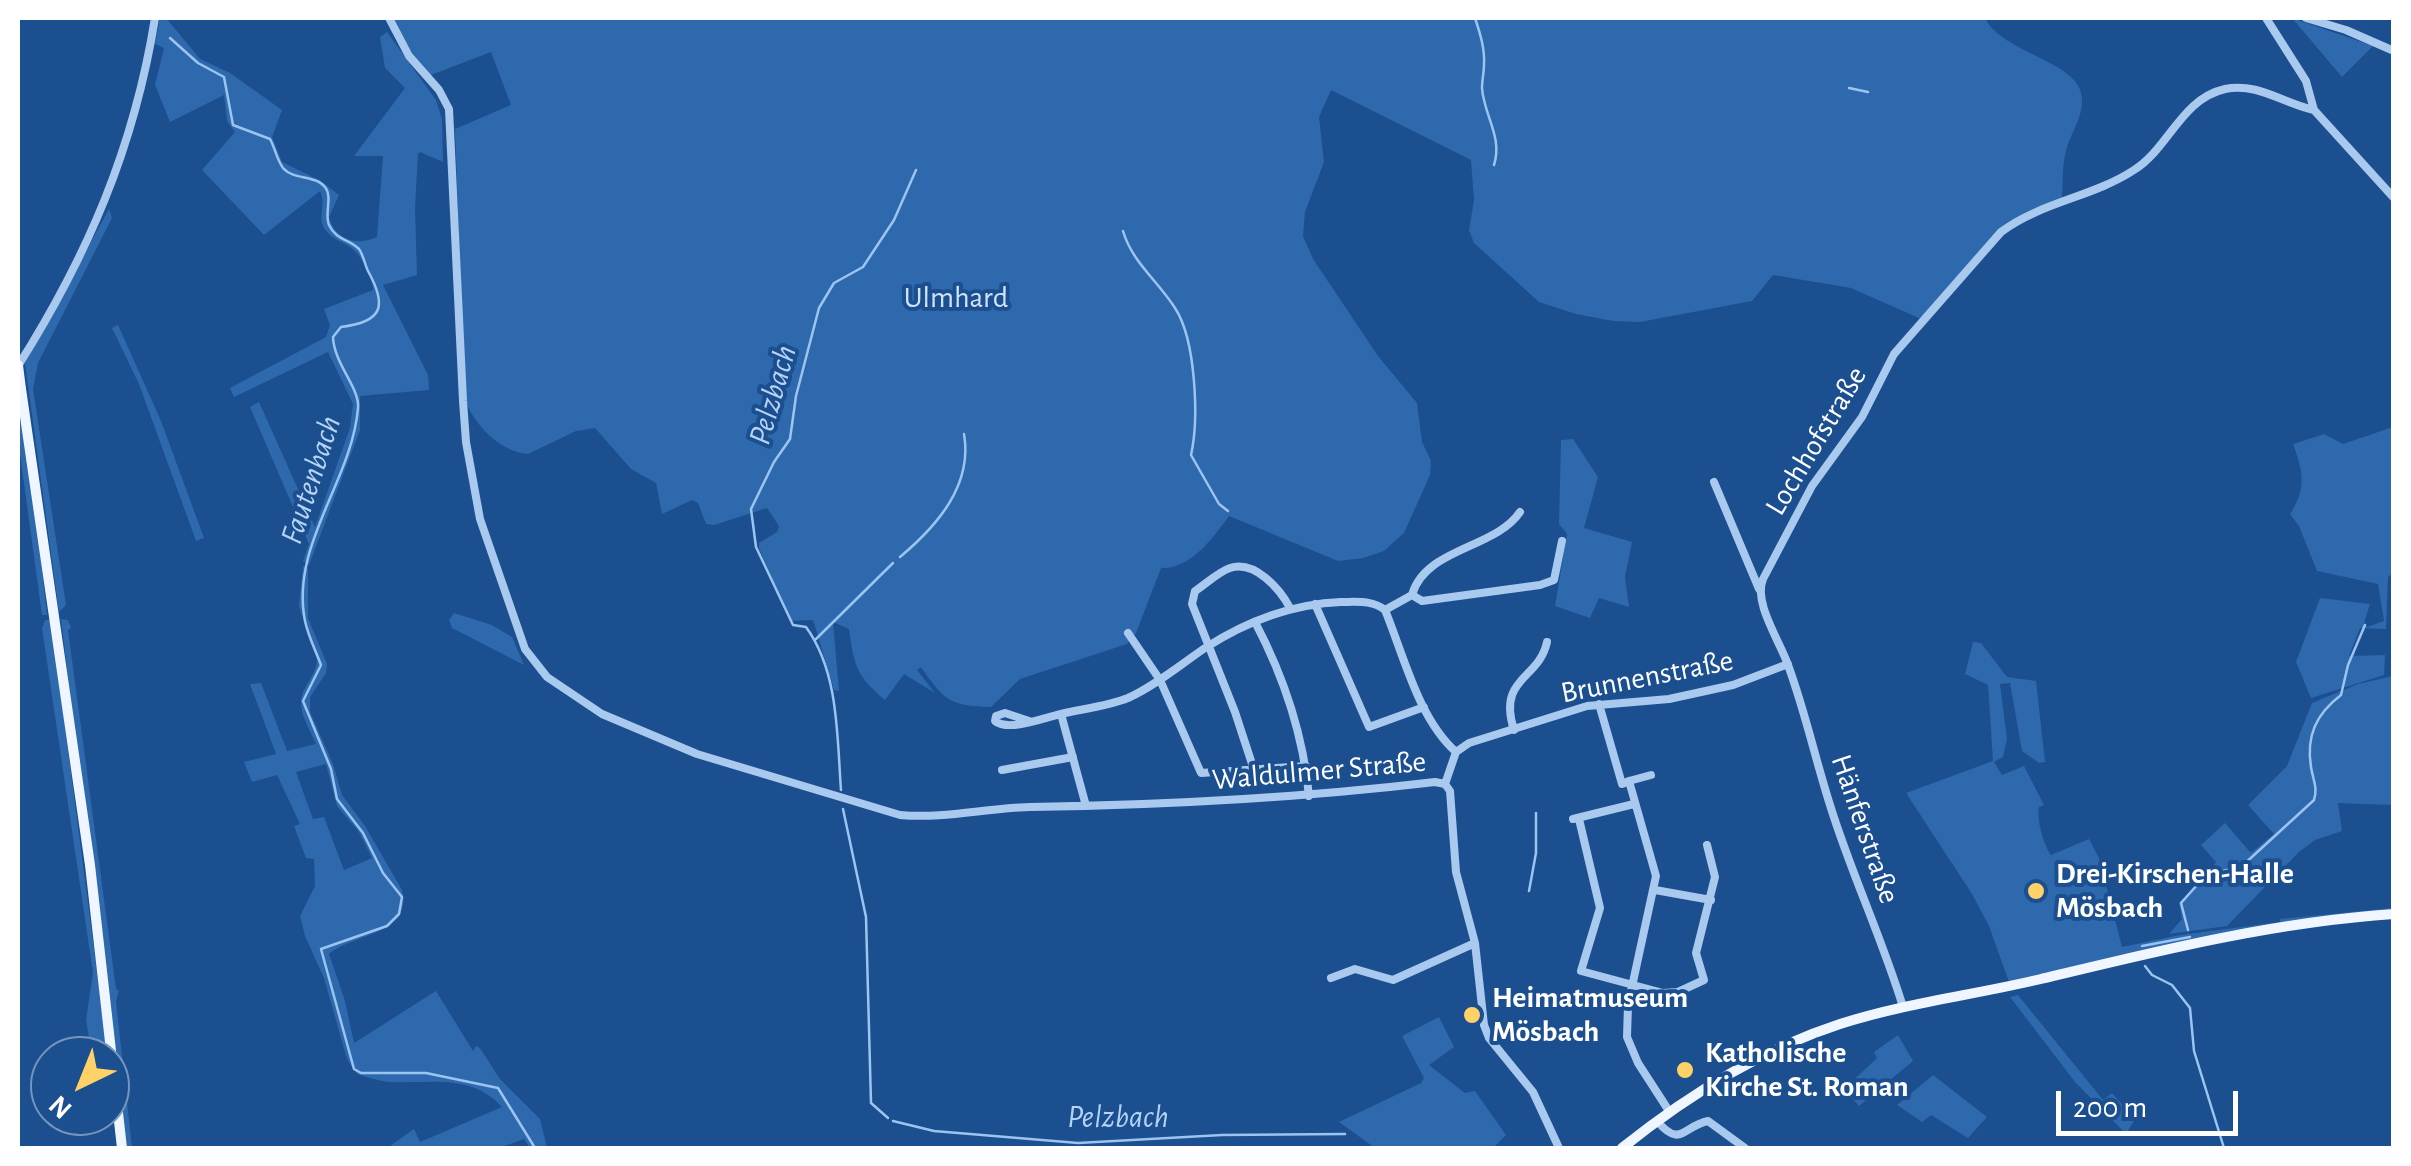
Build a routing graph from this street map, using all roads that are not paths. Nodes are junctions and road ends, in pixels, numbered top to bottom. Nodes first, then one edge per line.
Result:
1 (155, 18) edge
2 (389, 18) edge
3 (2266, 18) edge
4 (2306, 18) edge
5 (2394, 51) edge
6 (2314, 110) junction
7 (2394, 198) edge
8 (18, 365) edge
9 (1714, 482) dead end
10 (1520, 512) dead end
11 (1562, 542) dead end
12 (1759, 589) junction
13 (1412, 595) junction
14 (1315, 604) junction
15 (1290, 608) junction
16 (1385, 610) junction
17 (1255, 622) junction
18 (1128, 633) dead end
19 (1547, 642) dead end
20 (1208, 646) junction
21 (1788, 664) junction
22 (1160, 680) junction
23 (1599, 704) junction
24 (1424, 706) junction
25 (1061, 714) junction
26 (1030, 720) dead end
27 (1514, 730) junction
28 (1456, 752) junction
29 (1073, 756) junction
30 (1306, 766) junction
31 (1002, 770) dead end
32 (1254, 770) junction
33 (1651, 775) dead end
34 (1629, 781) junction
35 (1445, 784) junction
36 (1309, 796) junction
37 (1634, 804) junction
38 (1086, 806) junction
39 (1707, 845) dead end
40 (1655, 890) junction
41 (1711, 900) junction
42 (2394, 914) edge
43 (1476, 943) junction
44 (1331, 978) dead end
45 (1633, 984) junction
46 (1903, 1007) junction
47 (1669, 1112) junction
48 (1656, 1120) junction
49 (122, 1148) edge
50 (1559, 1148) edge
51 (1622, 1148) edge
52 (1745, 1148) edge

1 - 8 street
2 - 38 street, Waldulmer Straße
3 - 6 street
4 - 5 street
6 - 7 street
6 - 12 street, Lochhofstraße
8 - 49 main road, bridge
9 - 12 street
10 - 13 street
11 - 13 street
12 - 21 street
13 - 16 street
14 - 15 street
14 - 16 street
14 - 24 street
15 - 17 street
15 - 20 street
16 - 24 street
17 - 20 street
17 - 30 street
18 - 22 street
19 - 27 street, Brunnenstraße
20 - 22 street
20 - 32 street
21 - 23 street, Brunnenstraße
21 - 46 street, Hänferstraße
22 - 25 street
22 - 32 street
23 - 27 street, Brunnenstraße
23 - 34 street
24 - 28 street
25 - 26 street
25 - 29 street
27 - 28 street, Brunnenstraße
28 - 35 street
29 - 31 street
29 - 38 street
30 - 32 street
30 - 36 street
33 - 34 street
34 - 37 street
35 - 36 street, Waldulmer Straße
35 - 43 street, Waldulmer Straße
36 - 38 street, Waldulmer Straße
37 - 40 street
37 - 45 street
39 - 41 street
40 - 41 street
40 - 45 street
41 - 45 street
42 - 46 main road
43 - 44 street
43 - 50 street, Waldulmer Straße
45 - 47 street
46 - 47 main road
47 - 48 main road
48 - 51 main road
48 - 52 street

